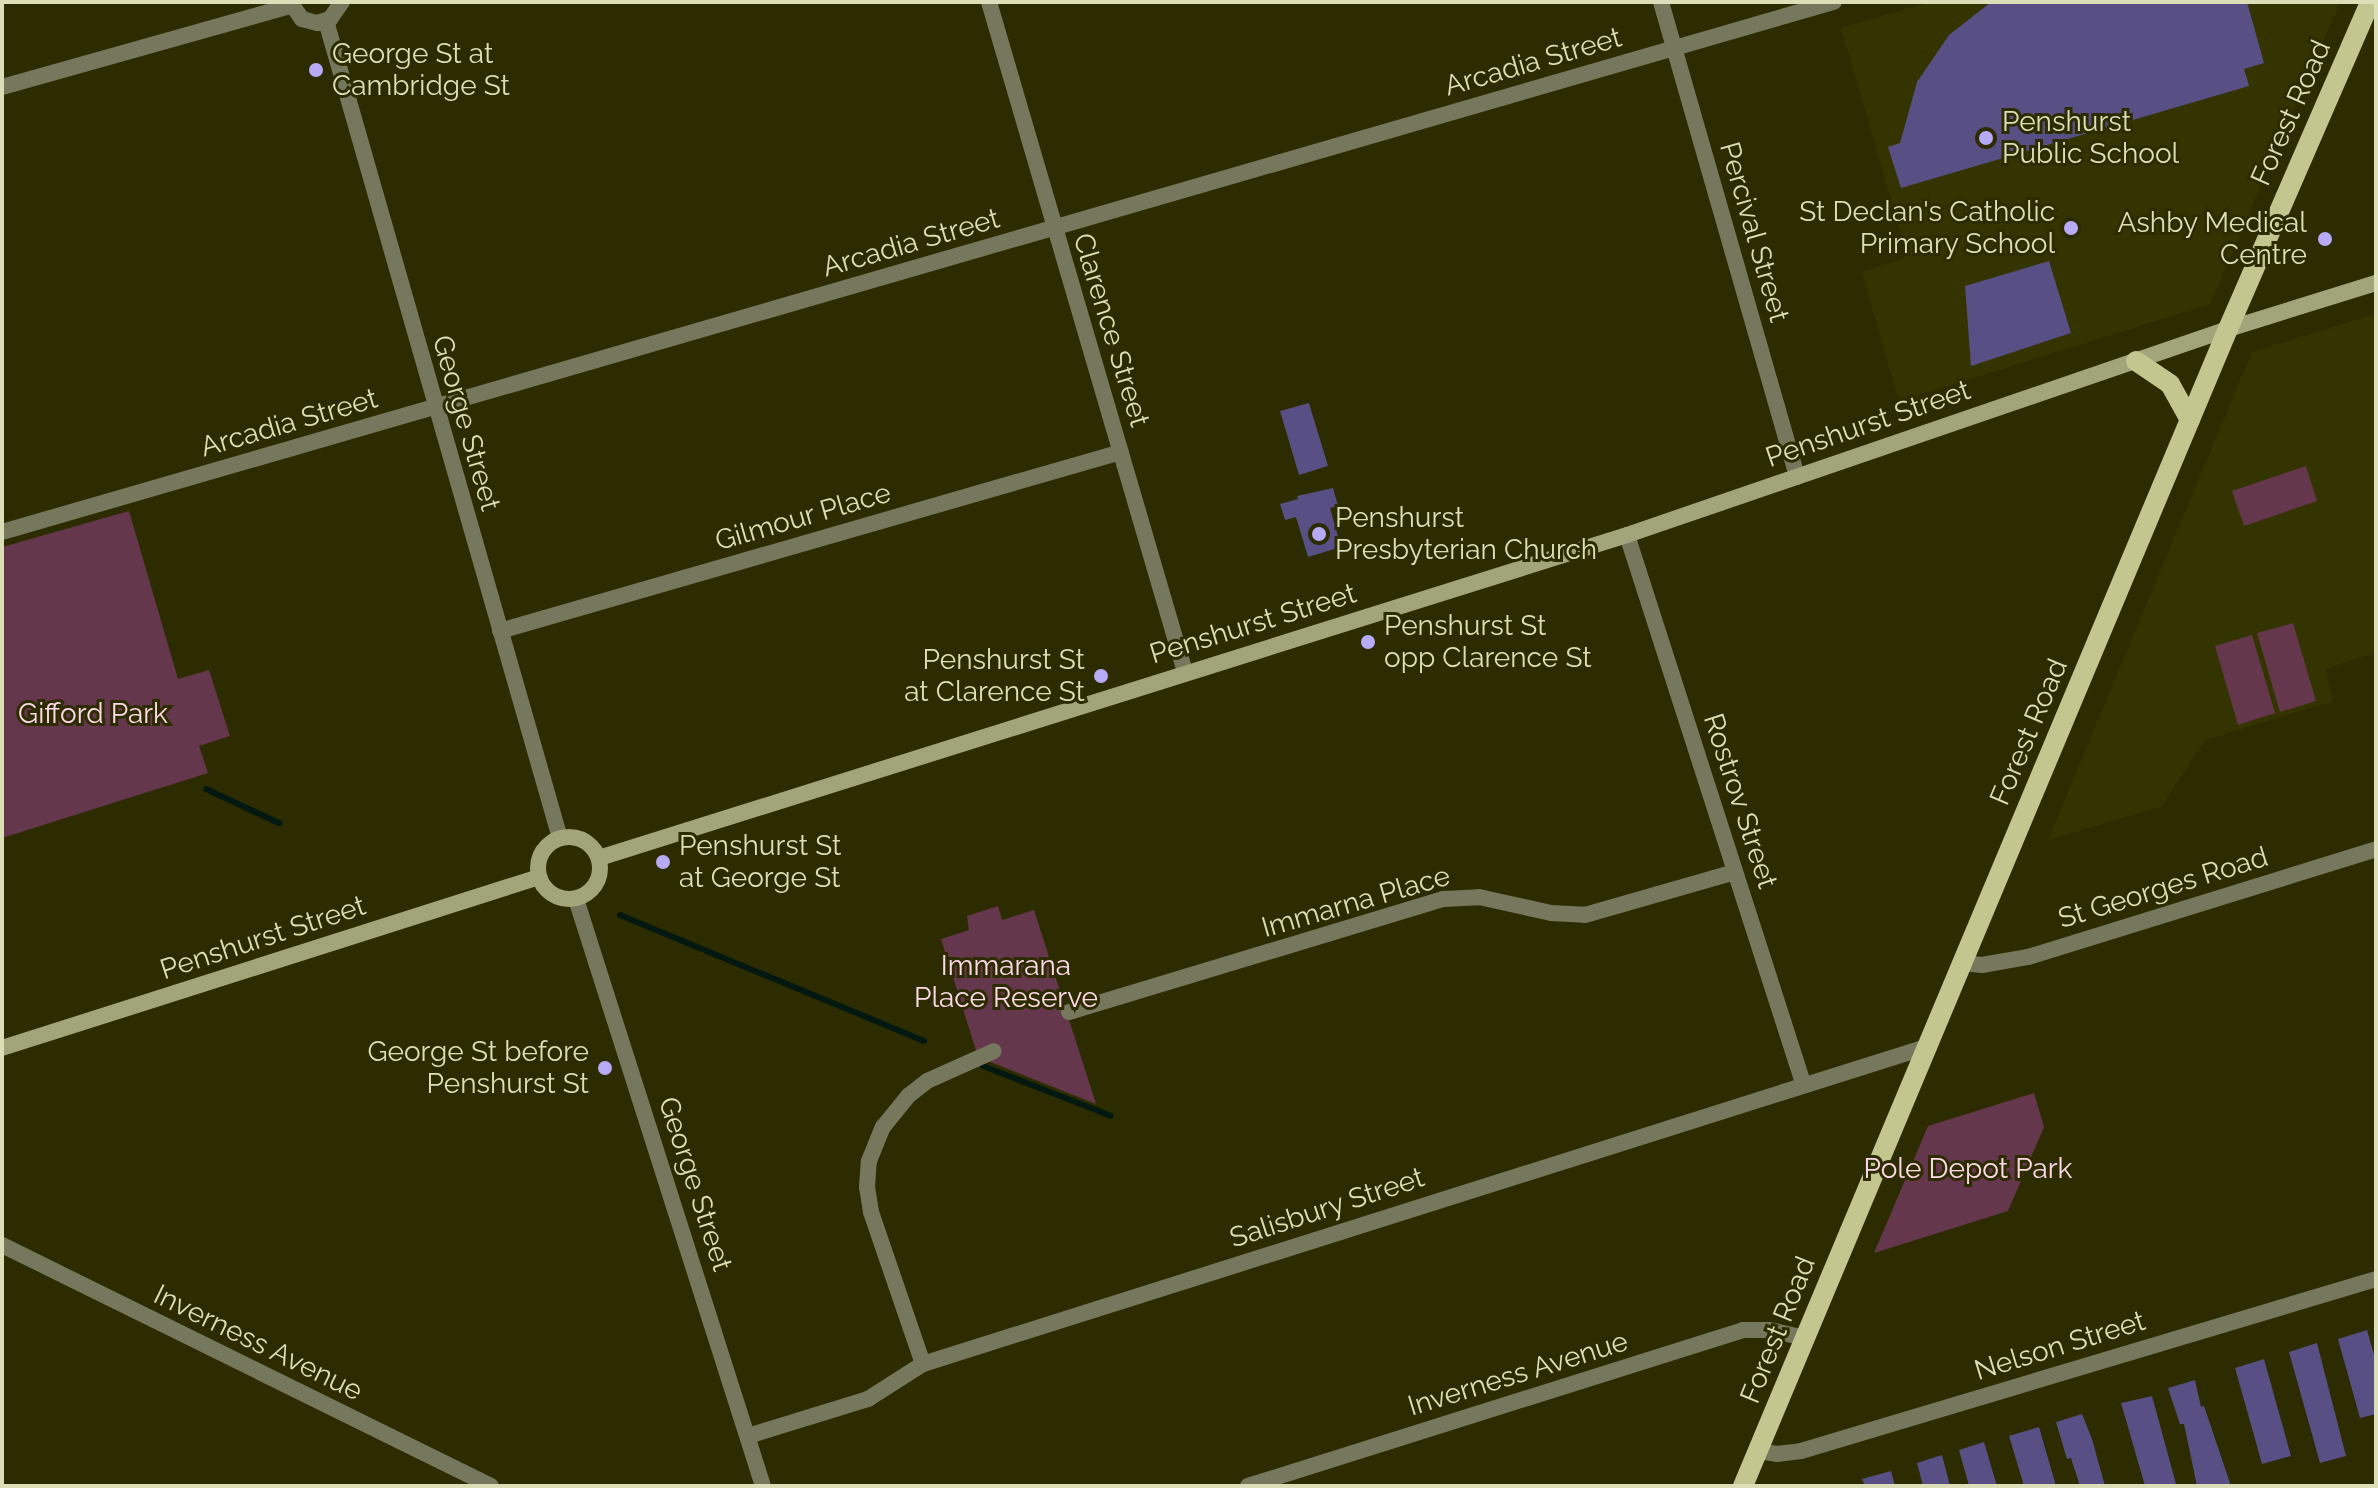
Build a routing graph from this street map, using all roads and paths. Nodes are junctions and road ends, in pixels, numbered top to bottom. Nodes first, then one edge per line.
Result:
1 (342, 2) edge
2 (989, 2) edge
3 (1661, 2) edge
4 (1834, 2) edge
5 (2370, 2) edge
6 (290, 4) edge
7 (326, 21) junction
8 (1674, 48) junction
9 (2, 87) edge
10 (1054, 228) junction
11 (2376, 283) edge
12 (2228, 329) junction
13 (2136, 361) junction
14 (434, 409) junction
15 (2190, 420) junction
16 (1121, 452) junction
17 (1797, 477) junction
18 (2, 532) edge
19 (1627, 535) junction
20 (500, 631) junction
21 (1185, 672) junction
22 (560, 838) junction
23 (2376, 849) edge
24 (599, 858) junction
25 (1735, 872) junction
26 (539, 877) junction
27 (576, 899) junction
28 (1963, 963) junction
29 (1069, 1012) dead end
30 (1929, 1046) junction
31 (2, 1048) edge
32 (994, 1051) dead end
33 (1803, 1083) junction
34 (2, 1245) edge
35 (2376, 1279) edge
36 (1804, 1338) junction
37 (923, 1364) junction
38 (748, 1436) junction
39 (1758, 1451) junction
40 (491, 1486) edge
41 (763, 1486) edge
42 (1248, 1486) edge
43 (1743, 1486) edge

1 - 7 street
2 - 10 street, Clarence Street
3 - 8 street, Percival Street
4 - 8 street, Arcadia Street
5 - 12 main road, Forest Road
6 - 7 street
6 - 9 street
7 - 14 street, George Street
8 - 10 street, Arcadia Street
8 - 17 street, Percival Street
10 - 14 street, Arcadia Street
10 - 16 street, Clarence Street
11 - 12 main road, Penshurst Street
12 - 13 main road, Penshurst Street
12 - 15 main road, Forest Road
13 - 15 main road
13 - 17 main road, Penshurst Street
14 - 18 street, Arcadia Street
14 - 20 street, George Street
15 - 28 main road, Forest Road
16 - 20 street, Gilmour Place
16 - 21 street, Clarence Street
17 - 19 main road, Penshurst Street
19 - 21 main road, Penshurst Street
19 - 25 street, Rostrov Street
20 - 22 street, George Street
21 - 24 main road, Penshurst Street
22 - 24 main road
22 - 26 main road
23 - 28 street, St Georges Road
24 - 27 main road
25 - 29 street, Immarna Place
25 - 33 street, Rostrov Street
26 - 27 main road
26 - 31 main road, Penshurst Street
27 - 38 street, George Street
28 - 30 main road, Forest Road
30 - 33 street, Salisbury Street
30 - 36 main road, Forest Road
32 - 37 street
33 - 37 street, Salisbury Street
34 - 40 street, Inverness Avenue
35 - 39 street, Nelson Street
36 - 39 main road, Forest Road
36 - 42 street, Inverness Avenue
37 - 38 street, Salisbury Street
38 - 41 street, George Street
39 - 43 main road, Forest Road

